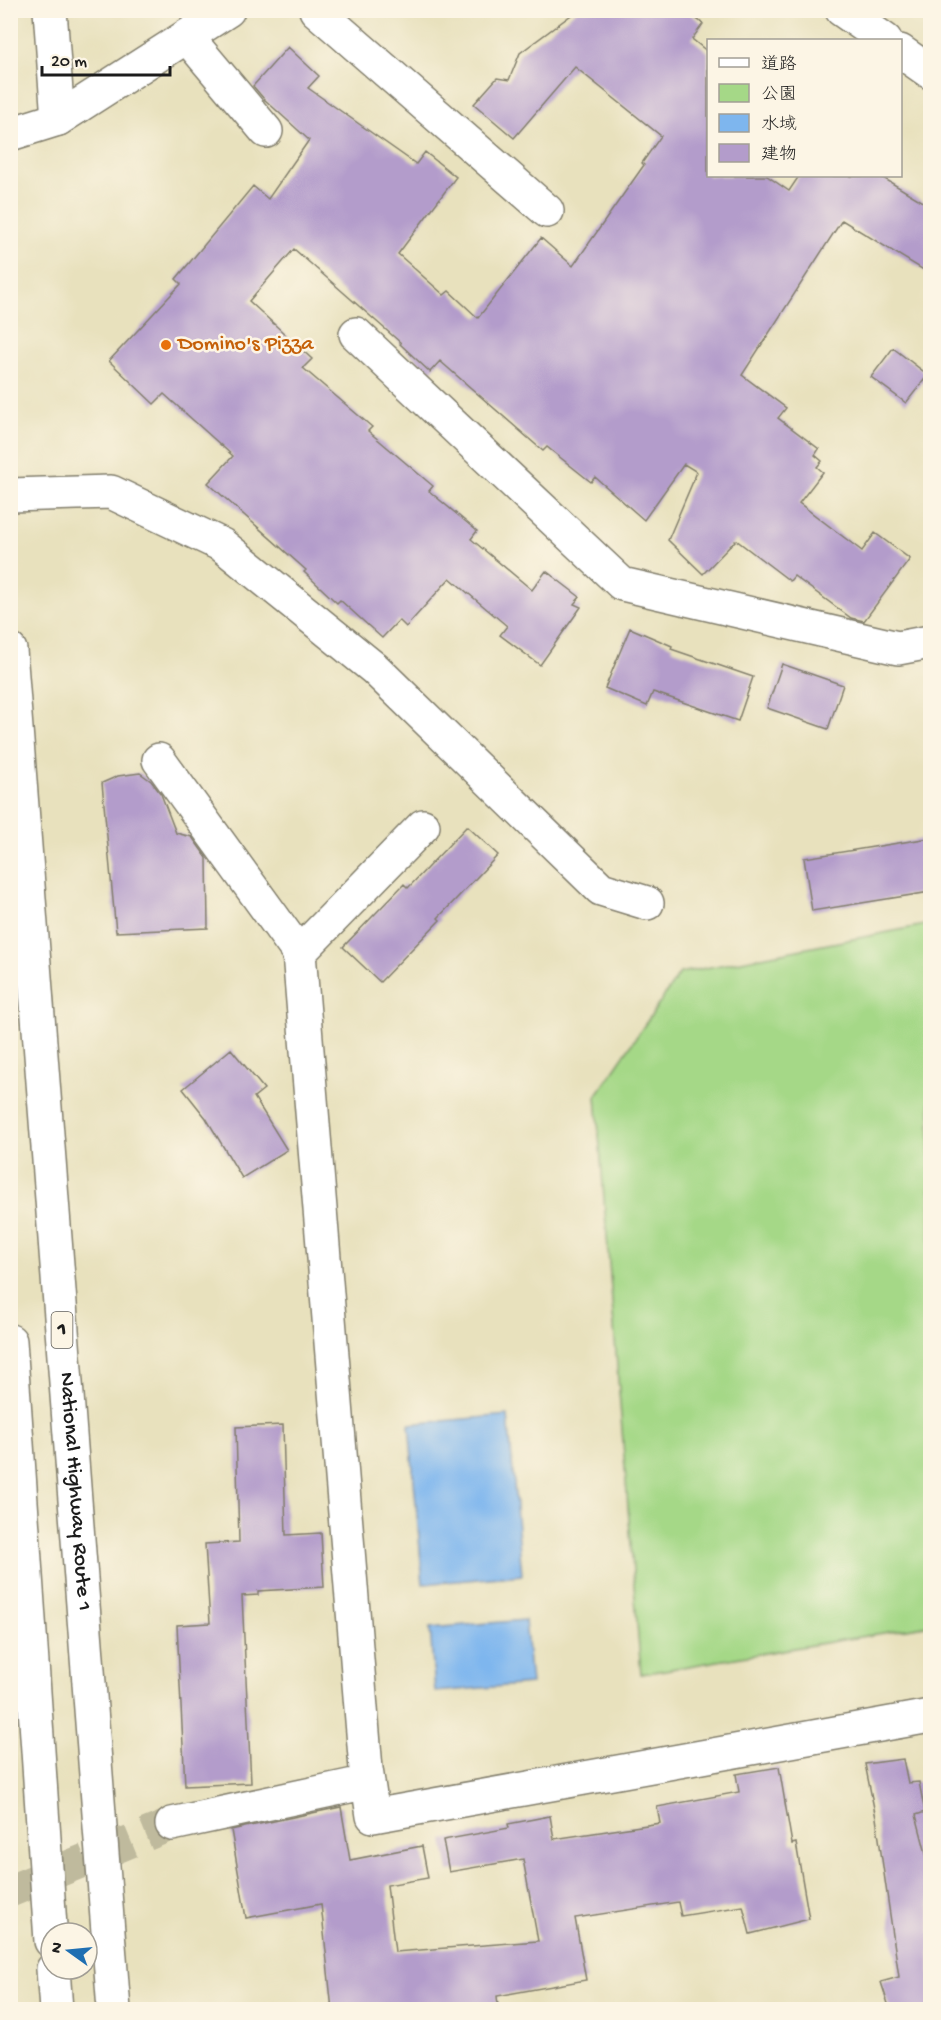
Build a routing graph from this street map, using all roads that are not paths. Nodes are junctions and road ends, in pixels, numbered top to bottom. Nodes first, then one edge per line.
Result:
1 (50, 10) edge
2 (228, 10) edge
3 (316, 10) edge
4 (842, 10) edge
5 (187, 37) junction
6 (884, 39) edge
7 (902, 52) edge
8 (930, 72) edge
9 (58, 119) junction
10 (266, 131) dead end
11 (10, 134) edge
12 (547, 211) dead end
13 (356, 333) dead end
14 (10, 495) edge
15 (930, 642) edge
16 (10, 650) edge
17 (159, 760) dead end
18 (423, 826) dead end
19 (647, 903) dead end
20 (299, 953) junction
21 (10, 1341) edge
22 (930, 1716) edge
23 (368, 1782) junction
24 (172, 1824) tunnel mouth
25 (50, 1921) edge
26 (54, 1981) edge
27 (56, 2010) edge
28 (114, 2010) edge

1 - 9 main road
2 - 5 main road
3 - 12 main road
4 - 6 main road
5 - 9 main road
5 - 10 main road
7 - 8 main road
9 - 11 main road
13 - 15 main road
14 - 19 main road
16 - 28 main road, National Highway Route 1 / 1
17 - 20 main road
18 - 20 main road
20 - 23 main road
21 - 25 main road
22 - 23 main road
23 - 24 main road
26 - 27 main road

